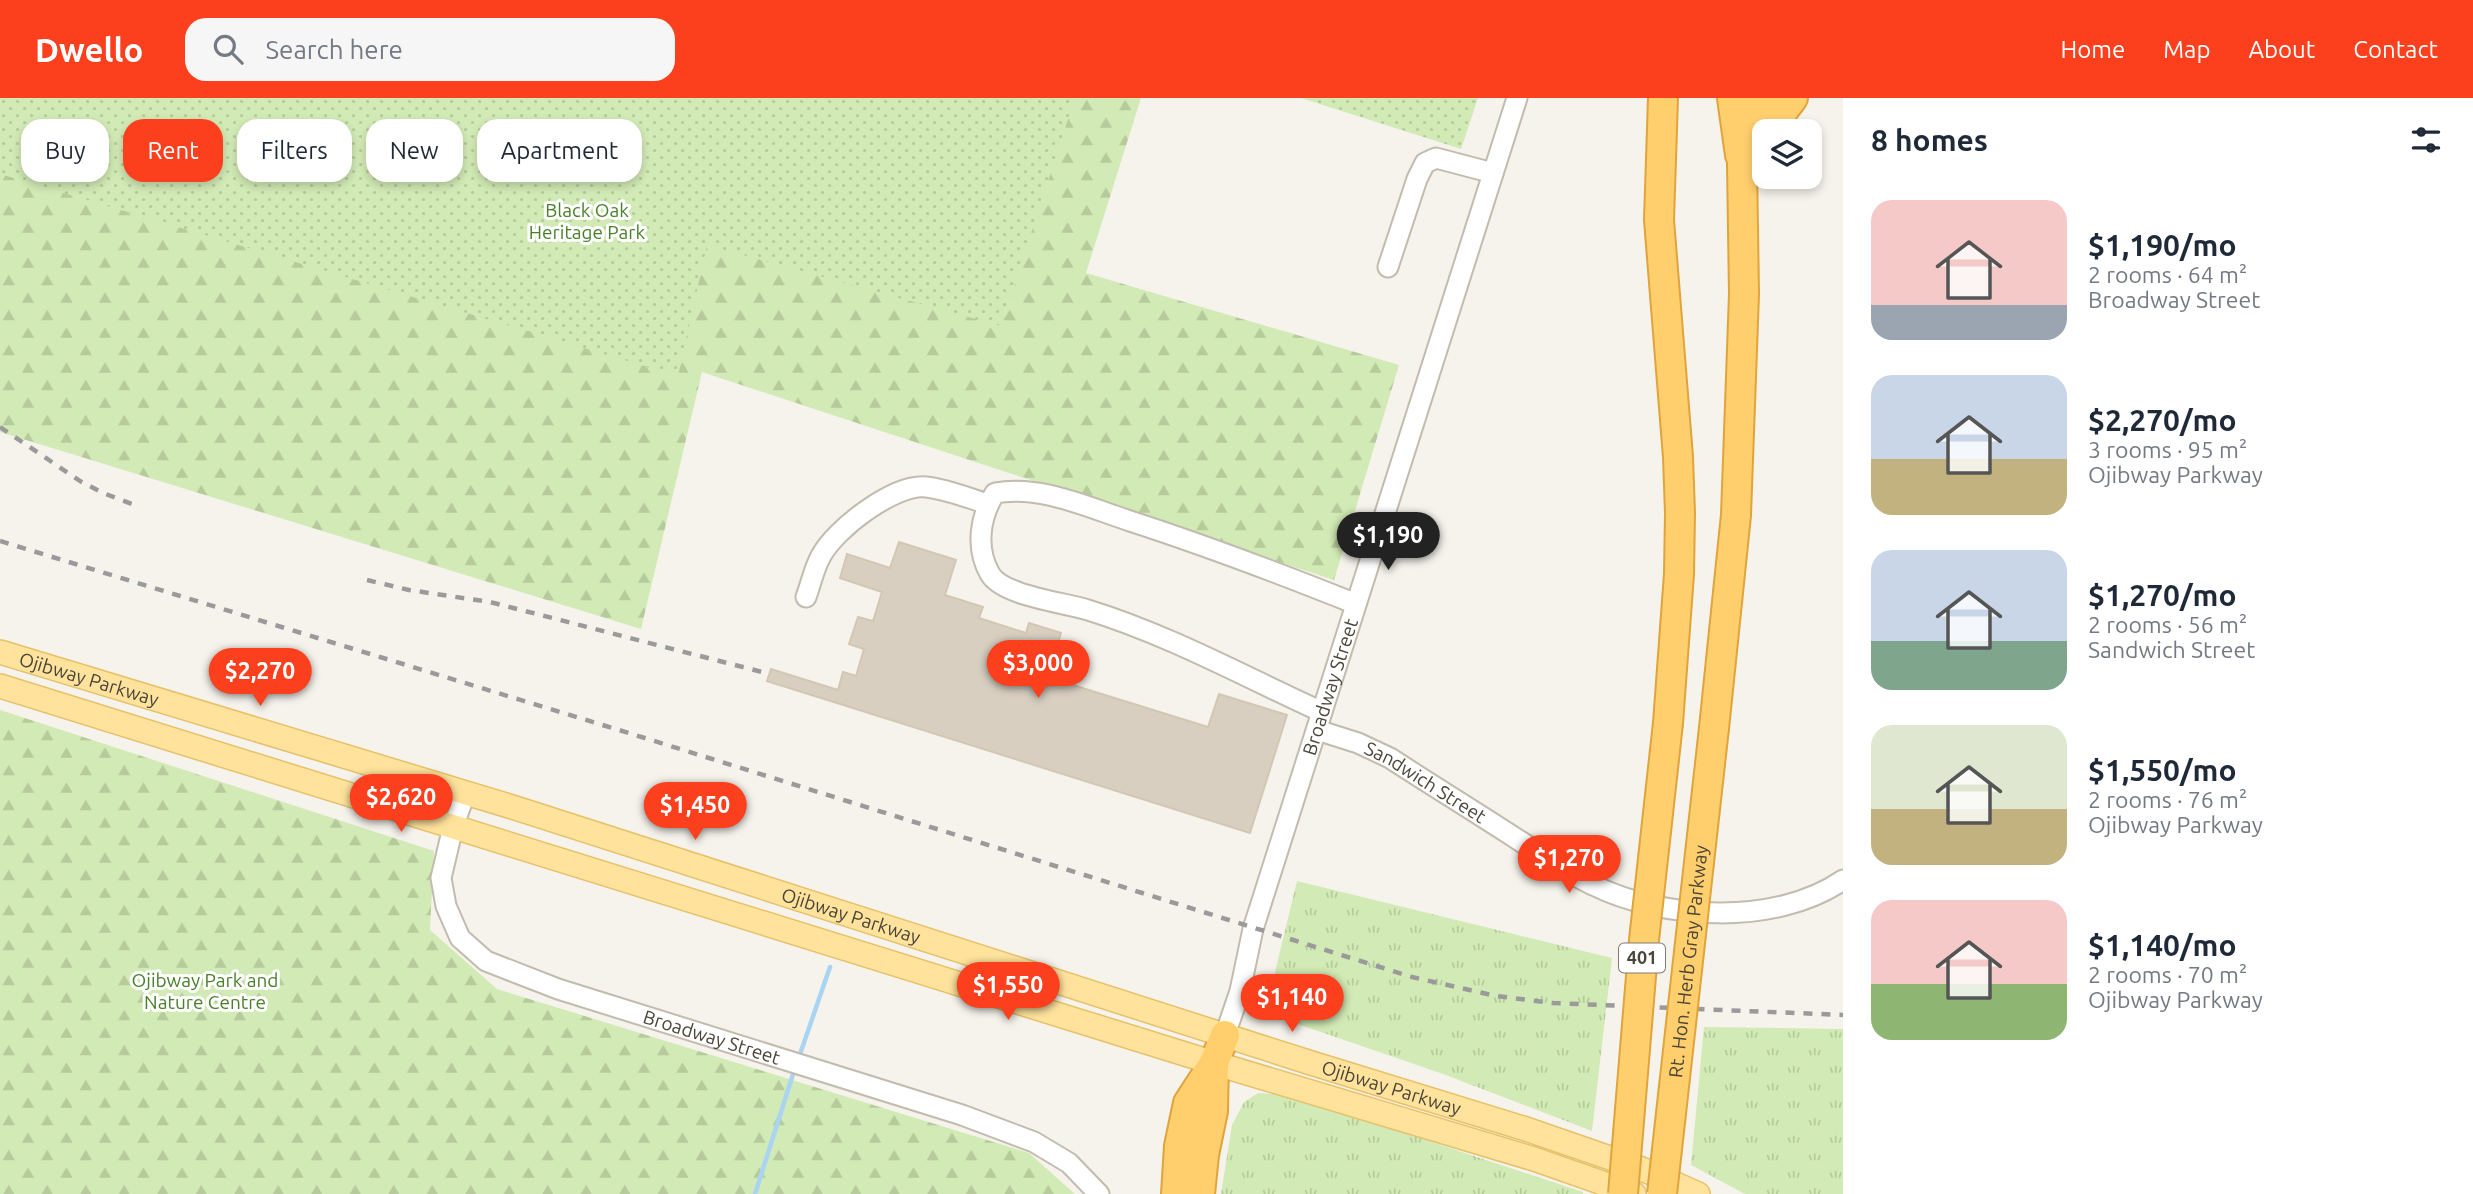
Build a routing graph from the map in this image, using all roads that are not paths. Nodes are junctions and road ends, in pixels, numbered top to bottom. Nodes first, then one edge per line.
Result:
1 (1517, 98) edge
2 (1663, 98) edge
3 (1744, 98) edge
4 (1734, 111) edge
5 (1772, 118) edge
6 (1742, 165) junction
7 (1493, 173) junction
8 (1388, 267) dead end
9 (988, 504) junction
10 (806, 597) dead end
11 (1356, 604) junction
12 (0, 652) edge
13 (0, 686) edge
14 (1319, 721) junction
15 (465, 794) junction
16 (453, 827) junction
17 (1843, 880) edge
18 (1644, 940) junction
19 (1685, 972) junction
20 (1225, 1035) junction
21 (1214, 1063) junction
22 (1099, 1194) edge
23 (1176, 1194) edge
24 (1200, 1194) edge
25 (1604, 1194) edge
26 (1623, 1194) edge
27 (1634, 1194) edge
28 (1662, 1194) edge
29 (1675, 1194) edge
30 (1698, 1194) edge

1 - 7 street, Broadway Street
2 - 18 highway, 401, bridge
3 - 4 highway
4 - 6 highway
5 - 6 highway
5 - 6 highway
6 - 19 highway, Rt. Hon. Herb Gray Parkway / 401, bridge
7 - 8 street
7 - 11 street, Broadway Street
9 - 10 street
9 - 11 street
9 - 14 street, Sandwich Street
11 - 14 street, Broadway Street
12 - 15 main road, Ojibway Parkway
13 - 16 main road, Ojibway Parkway
14 - 17 street, Sandwich Street
14 - 20 street, Broadway Street
15 - 16 street, Broadway Street
15 - 20 main road, Ojibway Parkway
16 - 21 main road, Ojibway Parkway
16 - 22 street, Broadway Street
18 - 25 highway, bridge
18 - 26 highway, 401, bridge
19 - 28 highway, Rt. Hon. Herb Gray Parkway / 401, bridge
19 - 29 highway, bridge
20 - 21 highway
20 - 30 main road, Ojibway Parkway
21 - 23 highway
21 - 24 highway
21 - 27 main road, Ojibway Parkway

